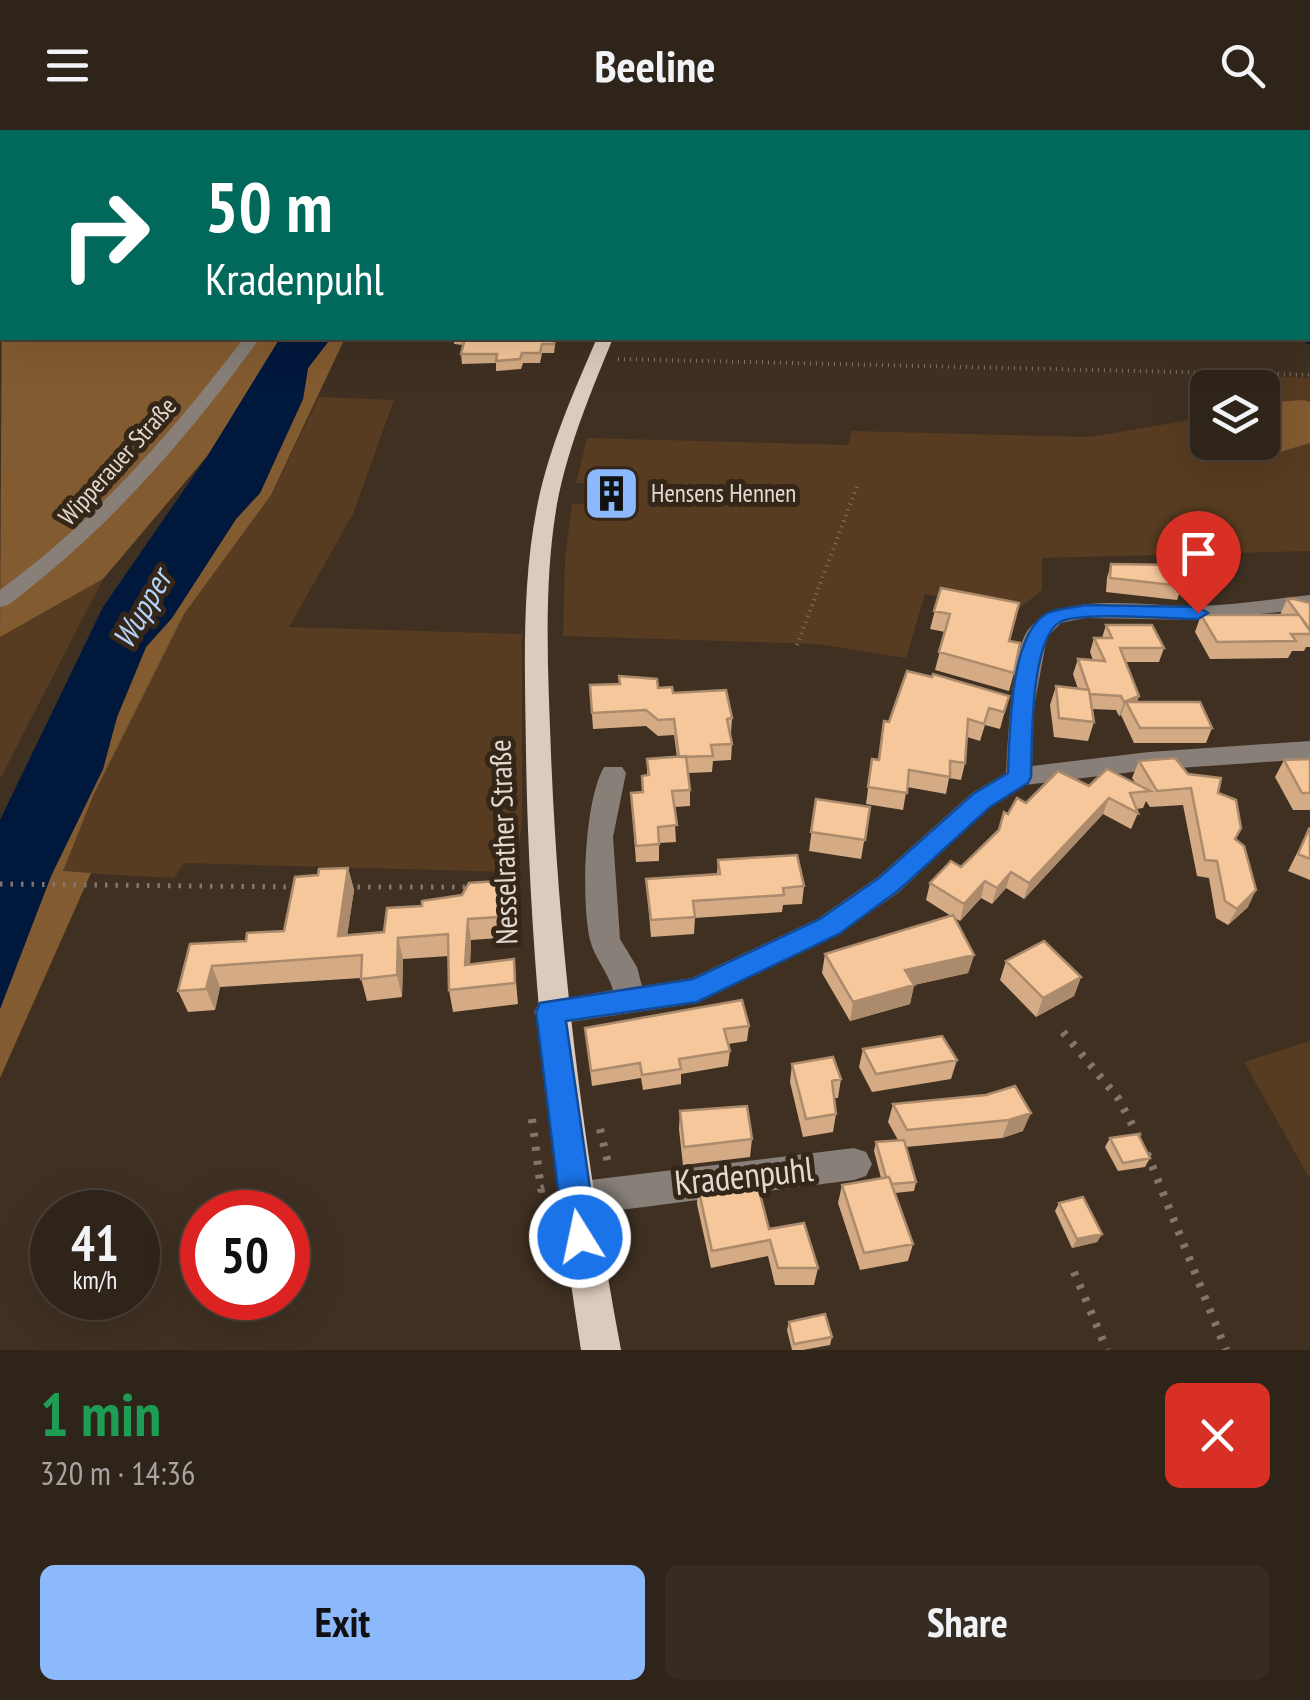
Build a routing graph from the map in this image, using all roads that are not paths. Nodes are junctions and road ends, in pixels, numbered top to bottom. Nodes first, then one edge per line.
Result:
1 (250, 340) edge
2 (610, 348) edge
3 (0, 600) edge
4 (1310, 602) edge
5 (1310, 750) edge
6 (613, 773) dead end
7 (1020, 777) junction
8 (631, 1001) junction
9 (550, 1012) junction
10 (854, 1164) dead end
11 (574, 1199) junction
12 (601, 1350) edge

1 - 3 street, Wipperauer Straße
2 - 9 main road, Nesselrather Straße
4 - 7 street
5 - 7 street
6 - 8 street
7 - 8 street
8 - 9 street
9 - 11 main road, Nesselrather Straße
10 - 11 street, Kradenpuhl
11 - 12 main road, Nesselrather Straße

